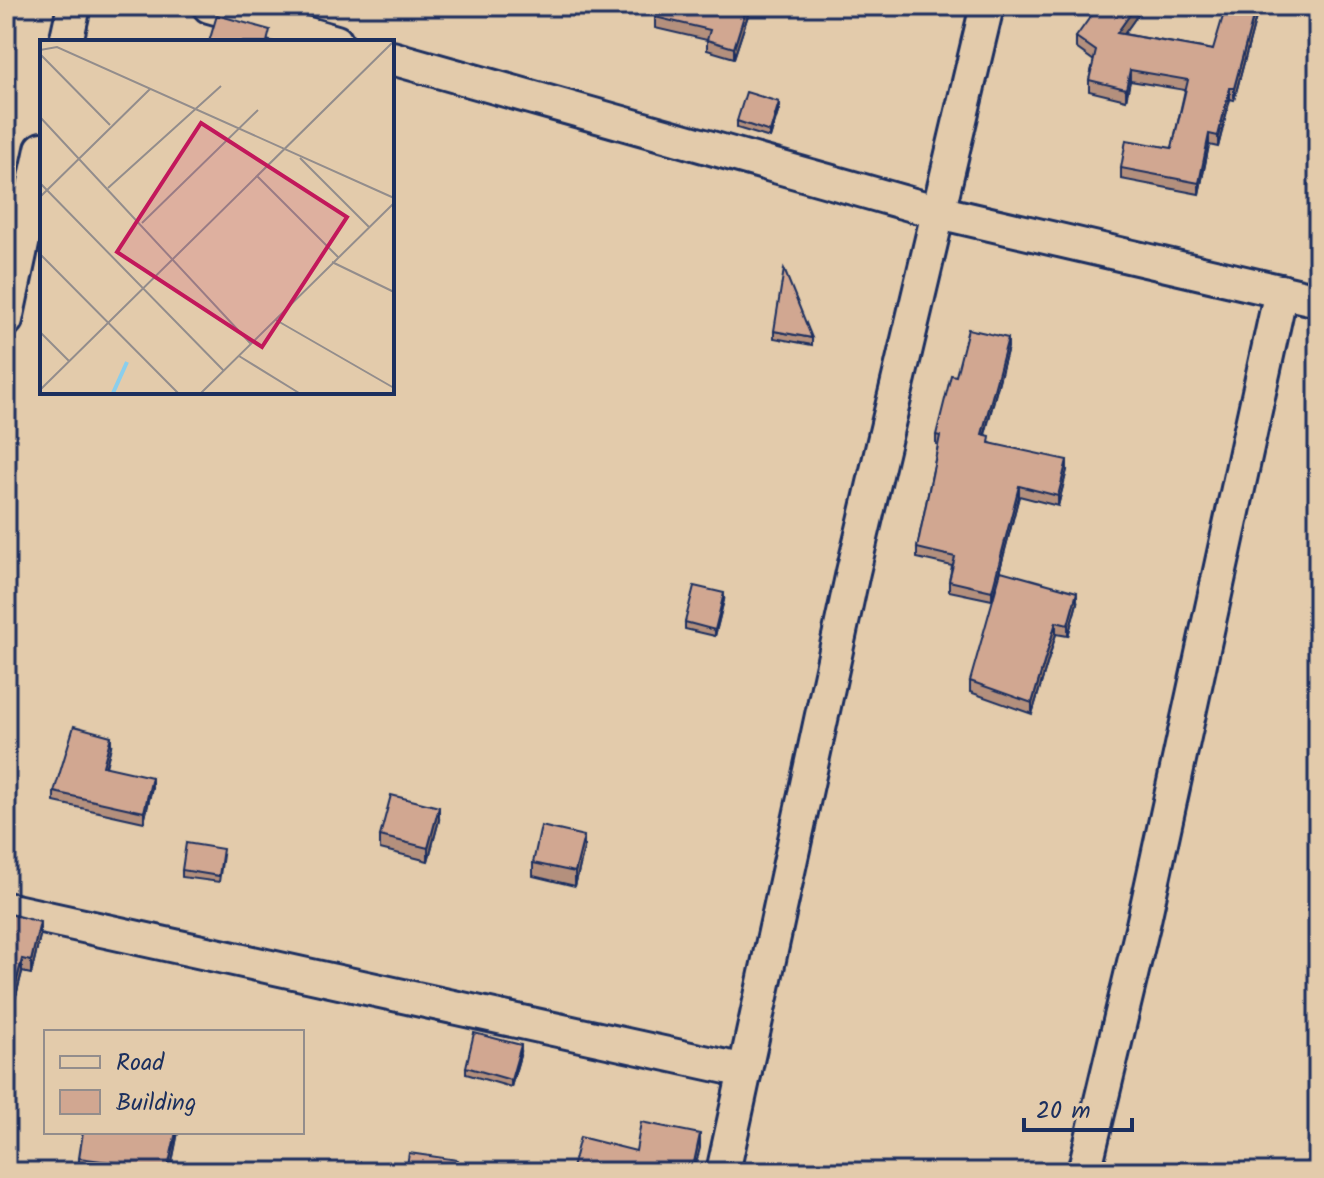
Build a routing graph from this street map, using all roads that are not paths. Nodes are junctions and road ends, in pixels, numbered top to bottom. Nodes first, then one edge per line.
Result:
1 (74, 6) edge
2 (209, 6) edge
3 (987, 6) edge
4 (66, 40) edge
5 (329, 40) edge
6 (394, 59) edge
7 (40, 155) edge
8 (938, 212) junction
9 (16, 223) edge
10 (1281, 291) junction
11 (1318, 300) edge
12 (6, 320) edge
13 (6, 909) edge
14 (745, 1071) junction
15 (723, 1172) edge
16 (1084, 1172) edge

1 - 4 street
2 - 5 street
3 - 8 street
6 - 8 street
7 - 9 street
8 - 10 street
8 - 14 street
9 - 12 street
10 - 11 street
10 - 16 street
13 - 14 street
14 - 15 street

